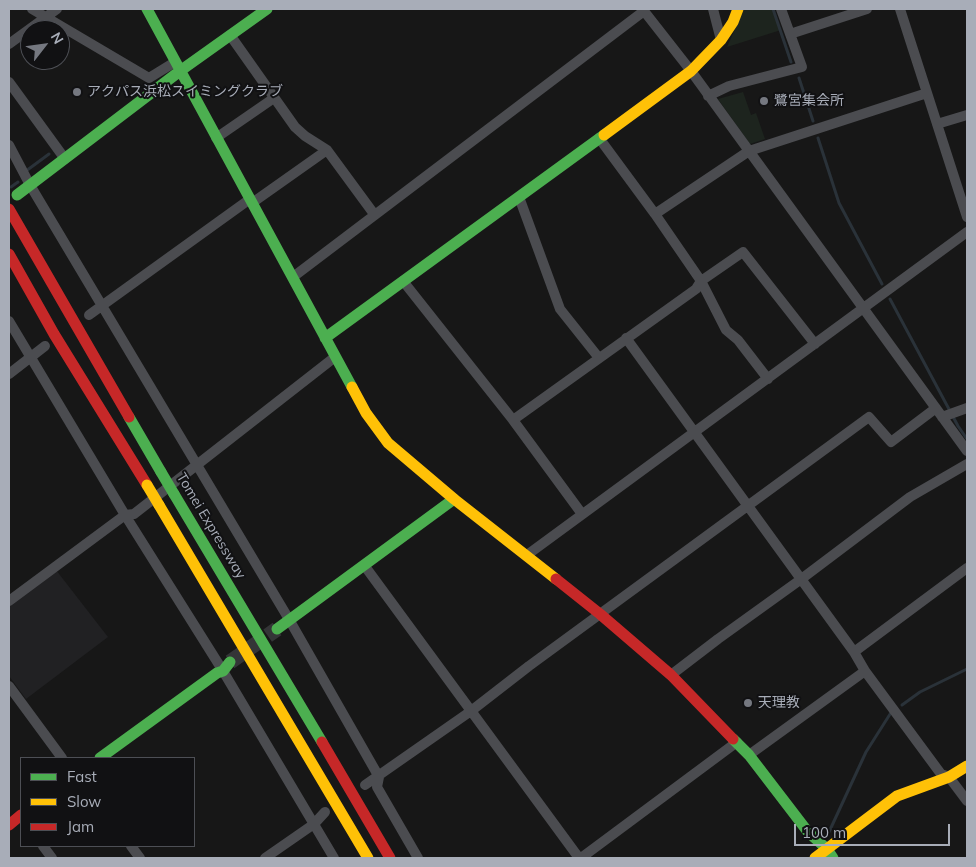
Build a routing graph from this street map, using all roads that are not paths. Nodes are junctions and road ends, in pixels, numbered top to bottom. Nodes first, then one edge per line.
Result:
1 (32, 9) edge
2 (57, 9) edge
3 (147, 9) edge
4 (267, 9) edge
5 (713, 9) edge
6 (738, 9) edge
7 (781, 9) edge
8 (867, 9) edge
9 (900, 9) edge
10 (644, 10) edge
11 (854, 11) edge
12 (46, 17) junction
13 (790, 34) junction
14 (230, 35) junction
15 (721, 40) junction
16 (9, 44) edge
17 (177, 67) junction
18 (691, 71) junction
19 (9, 82) edge
20 (927, 93) junction
21 (708, 96) junction
22 (274, 98) junction
23 (967, 115) edge
24 (937, 124) junction
25 (216, 138) junction
26 (599, 138) junction
27 (9, 145) edge
28 (327, 150) junction
29 (750, 151) junction
30 (65, 159) junction
31 (30, 185) junction
32 (17, 195) dead end
33 (519, 197) junction
34 (251, 201) junction
35 (9, 209) edge
36 (374, 214) junction
37 (655, 214) junction
38 (967, 217) edge
39 (967, 232) edge
40 (9, 254) edge
41 (293, 277) junction
42 (403, 281) junction
43 (701, 281) junction
44 (101, 306) junction
45 (864, 309) junction
46 (90, 315) dead end
47 (9, 321) edge
48 (325, 338) junction
49 (626, 338) junction
50 (815, 344) junction
51 (45, 346) dead end
52 (335, 357) junction
53 (30, 358) junction
54 (599, 358) junction
55 (9, 374) edge
56 (768, 379) junction
57 (962, 409) edge
58 (941, 413) junction
59 (513, 420) junction
60 (694, 434) junction
61 (967, 451) edge
62 (967, 464) edge
63 (197, 466) junction
64 (454, 498) junction
65 (748, 507) junction
66 (582, 514) junction
67 (125, 515) junction
68 (527, 555) junction
69 (364, 565) junction
70 (967, 568) edge
71 (800, 580) junction
72 (9, 601) edge
73 (600, 614) junction
74 (290, 621) junction
75 (277, 629) tunnel mouth
76 (854, 652) junction
77 (226, 667) junction
78 (865, 671) junction
79 (672, 675) junction
80 (9, 686) edge
81 (471, 711) junction
82 (737, 742) junction
83 (749, 755) junction
84 (61, 757) edge
85 (101, 757) edge
86 (967, 766) edge
87 (379, 777) junction
88 (949, 777) junction
89 (365, 786) dead end
90 (967, 801) edge
91 (326, 812) dead end
92 (20, 817) edge
93 (314, 824) junction
94 (9, 825) edge
95 (44, 847) edge
96 (132, 847) edge
97 (830, 854) edge
98 (52, 858) edge
99 (140, 858) edge
100 (265, 858) edge
101 (334, 858) edge
102 (368, 858) edge
103 (390, 858) edge
104 (418, 858) edge
105 (580, 858) edge
106 (815, 858) edge

1 - 12 street
2 - 12 street
3 - 17 main road
4 - 14 main road
5 - 15 street
6 - 15 main road
7 - 13 street
8 - 11 street
9 - 20 street
10 - 18 street
10 - 36 street
11 - 13 street
12 - 16 street
12 - 17 street
13 - 21 street
14 - 17 main road
14 - 22 street
15 - 18 main road
17 - 25 main road
17 - 30 main road
18 - 21 street
18 - 26 main road
19 - 30 street
20 - 24 street
20 - 29 street
21 - 29 street
22 - 25 street
22 - 28 street
23 - 24 street
24 - 38 street
25 - 34 main road
26 - 33 main road
26 - 37 street
27 - 31 street
28 - 34 street
28 - 36 street
29 - 37 street
29 - 45 street
30 - 31 main road
31 - 32 main road
31 - 44 street
33 - 42 main road
33 - 54 street
34 - 41 main road
34 - 44 street
35 - 103 main road, Tomei Expressway, bridge
36 - 41 street
37 - 43 street
39 - 45 street
40 - 102 main road, bridge
41 - 48 main road
42 - 48 main road
42 - 59 street
43 - 49 street
43 - 50 street
43 - 56 street
44 - 46 street
44 - 63 street
45 - 50 street
45 - 58 street
47 - 53 street
48 - 52 main road
49 - 54 street
49 - 60 street
50 - 56 street
51 - 53 street
52 - 63 street
52 - 64 main road
53 - 55 street
53 - 67 street
54 - 59 street
56 - 60 street
57 - 58 street
58 - 61 street
58 - 65 street
59 - 66 street
60 - 65 street
60 - 66 street
62 - 71 street
63 - 67 street
63 - 74 street
64 - 68 main road
64 - 69 main road
65 - 71 street
65 - 73 street
66 - 68 street
67 - 72 street
67 - 77 street
68 - 73 main road
69 - 74 main road
69 - 81 street
70 - 76 street
71 - 76 street
71 - 79 street
73 - 79 main road
73 - 81 street
74 - 75 main road
74 - 87 street
76 - 78 street
77 - 85 main road
77 - 93 street
78 - 83 street
78 - 88 street
79 - 82 main road
80 - 84 street
81 - 87 street
81 - 105 street
82 - 83 main road
82 - 105 street
83 - 97 main road
86 - 88 main road
87 - 89 street
87 - 104 street
88 - 90 street
88 - 97 main road
91 - 93 street
92 - 94 main road
93 - 100 street
93 - 101 street
95 - 98 street
96 - 99 street
97 - 106 main road

